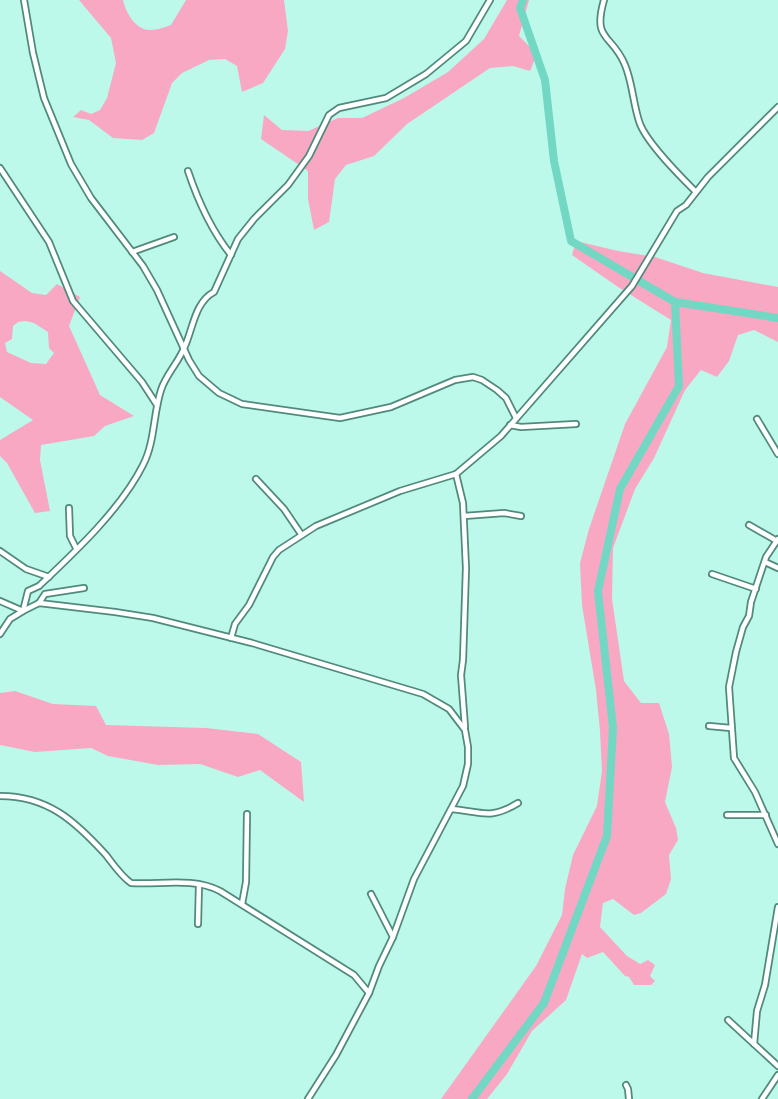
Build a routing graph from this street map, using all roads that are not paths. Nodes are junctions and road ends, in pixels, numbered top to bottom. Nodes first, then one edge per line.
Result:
1 (24, 0) edge
2 (490, 0) edge
3 (604, 0) edge
4 (778, 107) edge
5 (0, 168) edge
6 (188, 171) dead end
7 (695, 191) junction
8 (174, 237) dead end
9 (132, 252) junction
10 (231, 255) junction
11 (185, 347) junction
12 (158, 405) junction
13 (516, 418) junction
14 (757, 419) dead end
15 (576, 424) dead end
16 (510, 425) junction
17 (778, 454) edge
18 (456, 474) junction
19 (256, 478) dead end
20 (69, 508) dead end
21 (464, 516) junction
22 (521, 516) dead end
23 (749, 525) dead end
24 (301, 534) junction
25 (777, 540) edge
26 (76, 548) junction
27 (0, 551) edge
28 (765, 562) junction
29 (778, 568) edge
30 (712, 574) dead end
31 (49, 577) junction
32 (84, 588) dead end
33 (756, 589) junction
34 (0, 601) edge
35 (39, 603) junction
36 (23, 611) junction
37 (0, 634) edge
38 (231, 638) junction
39 (709, 726) dead end
40 (731, 728) junction
41 (465, 730) junction
42 (0, 796) edge
43 (518, 803) dead end
44 (452, 809) junction
45 (247, 814) dead end
46 (727, 815) dead end
47 (766, 815) junction
48 (778, 844) edge
49 (199, 885) junction
50 (371, 894) dead end
51 (242, 904) junction
52 (778, 907) edge
53 (198, 924) dead end
54 (393, 937) junction
55 (369, 993) junction
56 (729, 1020) dead end
57 (754, 1044) junction
58 (778, 1066) edge
59 (778, 1075) edge
60 (777, 1082) edge
61 (626, 1085) dead end
62 (308, 1099) edge
63 (628, 1099) edge
64 (762, 1099) edge

1 - 9 street
2 - 10 street
3 - 7 street
4 - 7 street
5 - 12 street
6 - 10 street
7 - 13 street
8 - 9 street
9 - 11 street
10 - 11 street
11 - 12 street
11 - 13 street
12 - 26 street
13 - 16 street
14 - 17 street
15 - 16 street
16 - 18 street
18 - 21 street
18 - 24 street
19 - 24 street
20 - 26 street
21 - 22 street
21 - 41 street
23 - 25 street
24 - 38 street
25 - 28 street
26 - 31 street
27 - 31 street
28 - 29 street
28 - 33 street
30 - 33 street
31 - 36 street
32 - 35 street
33 - 40 street
34 - 36 street
35 - 36 street
35 - 38 street
36 - 37 street
38 - 41 street
39 - 40 street
40 - 47 street
41 - 44 street
42 - 49 street
43 - 44 street
44 - 54 street
45 - 51 street
46 - 47 street
47 - 48 street
49 - 51 street
49 - 53 street
50 - 54 street
51 - 55 street
52 - 57 street
54 - 55 street
55 - 62 street
56 - 57 street
57 - 58 street
59 - 60 street
60 - 64 street
61 - 63 street

